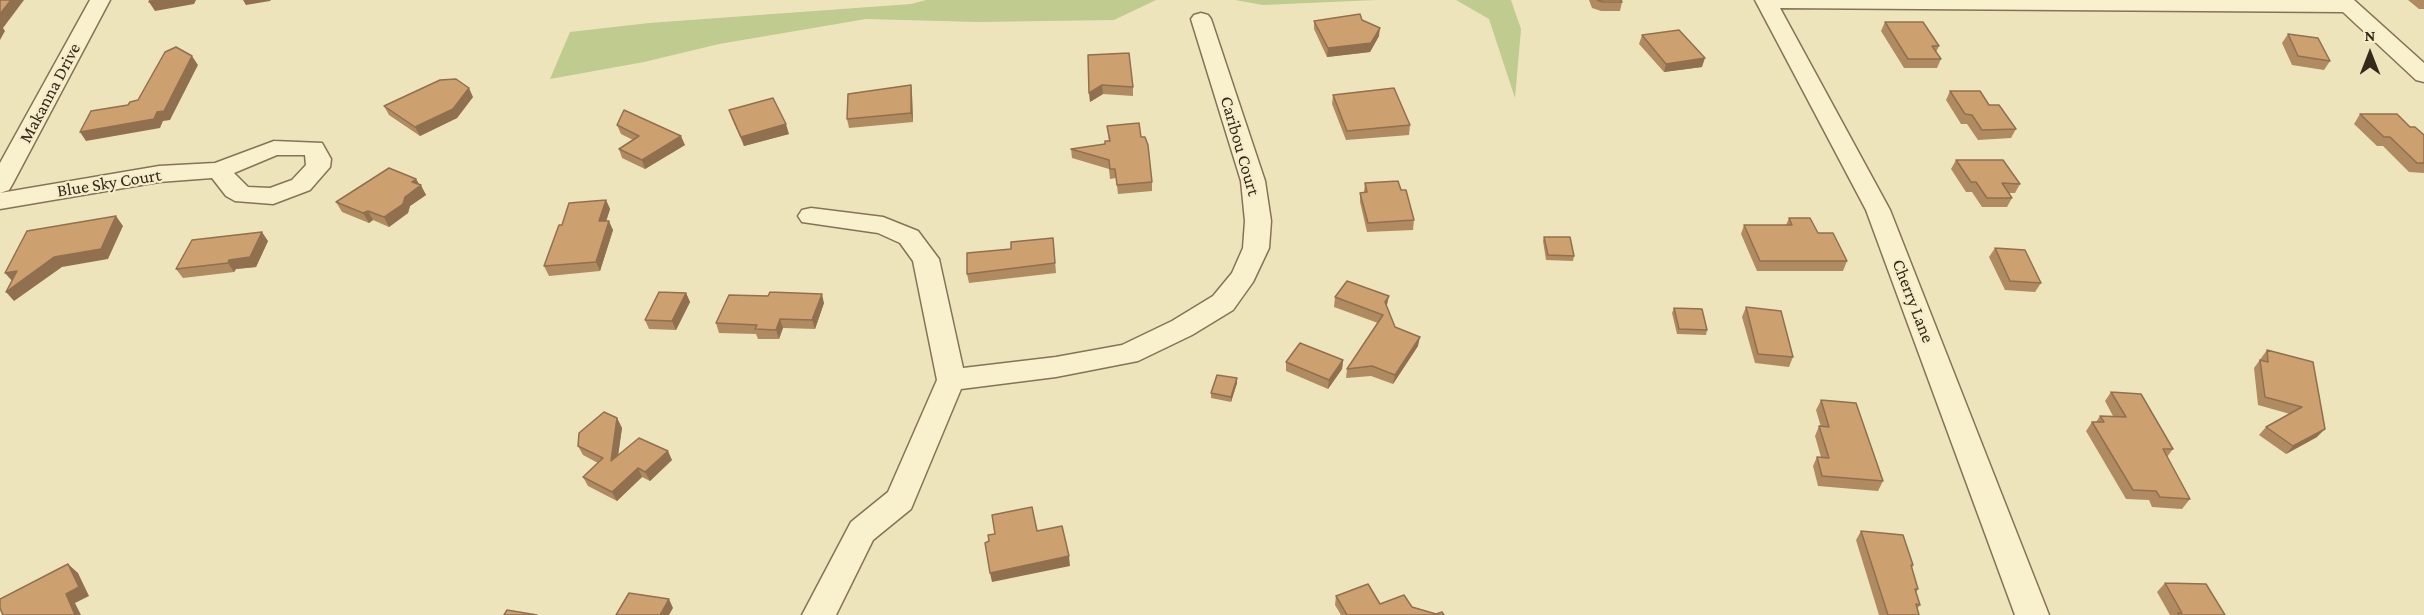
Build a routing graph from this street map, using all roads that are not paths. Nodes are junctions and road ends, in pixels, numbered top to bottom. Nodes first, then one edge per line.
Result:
1 (100, 0) edge
2 (1765, 1) edge
3 (2346, 3) edge
4 (1202, 19) dead end
5 (2424, 75) edge
6 (219, 170) dead end
7 (0, 185) edge
8 (0, 201) edge
9 (811, 216) dead end
10 (951, 380) junction
11 (819, 615) edge
12 (2032, 615) edge

1 - 7 street, Makanna Drive
2 - 3 street
2 - 12 street, Cherry Lane
3 - 5 street
4 - 10 street, Caribou Court
6 - 8 street, Blue Sky Court
9 - 10 street
10 - 11 street

